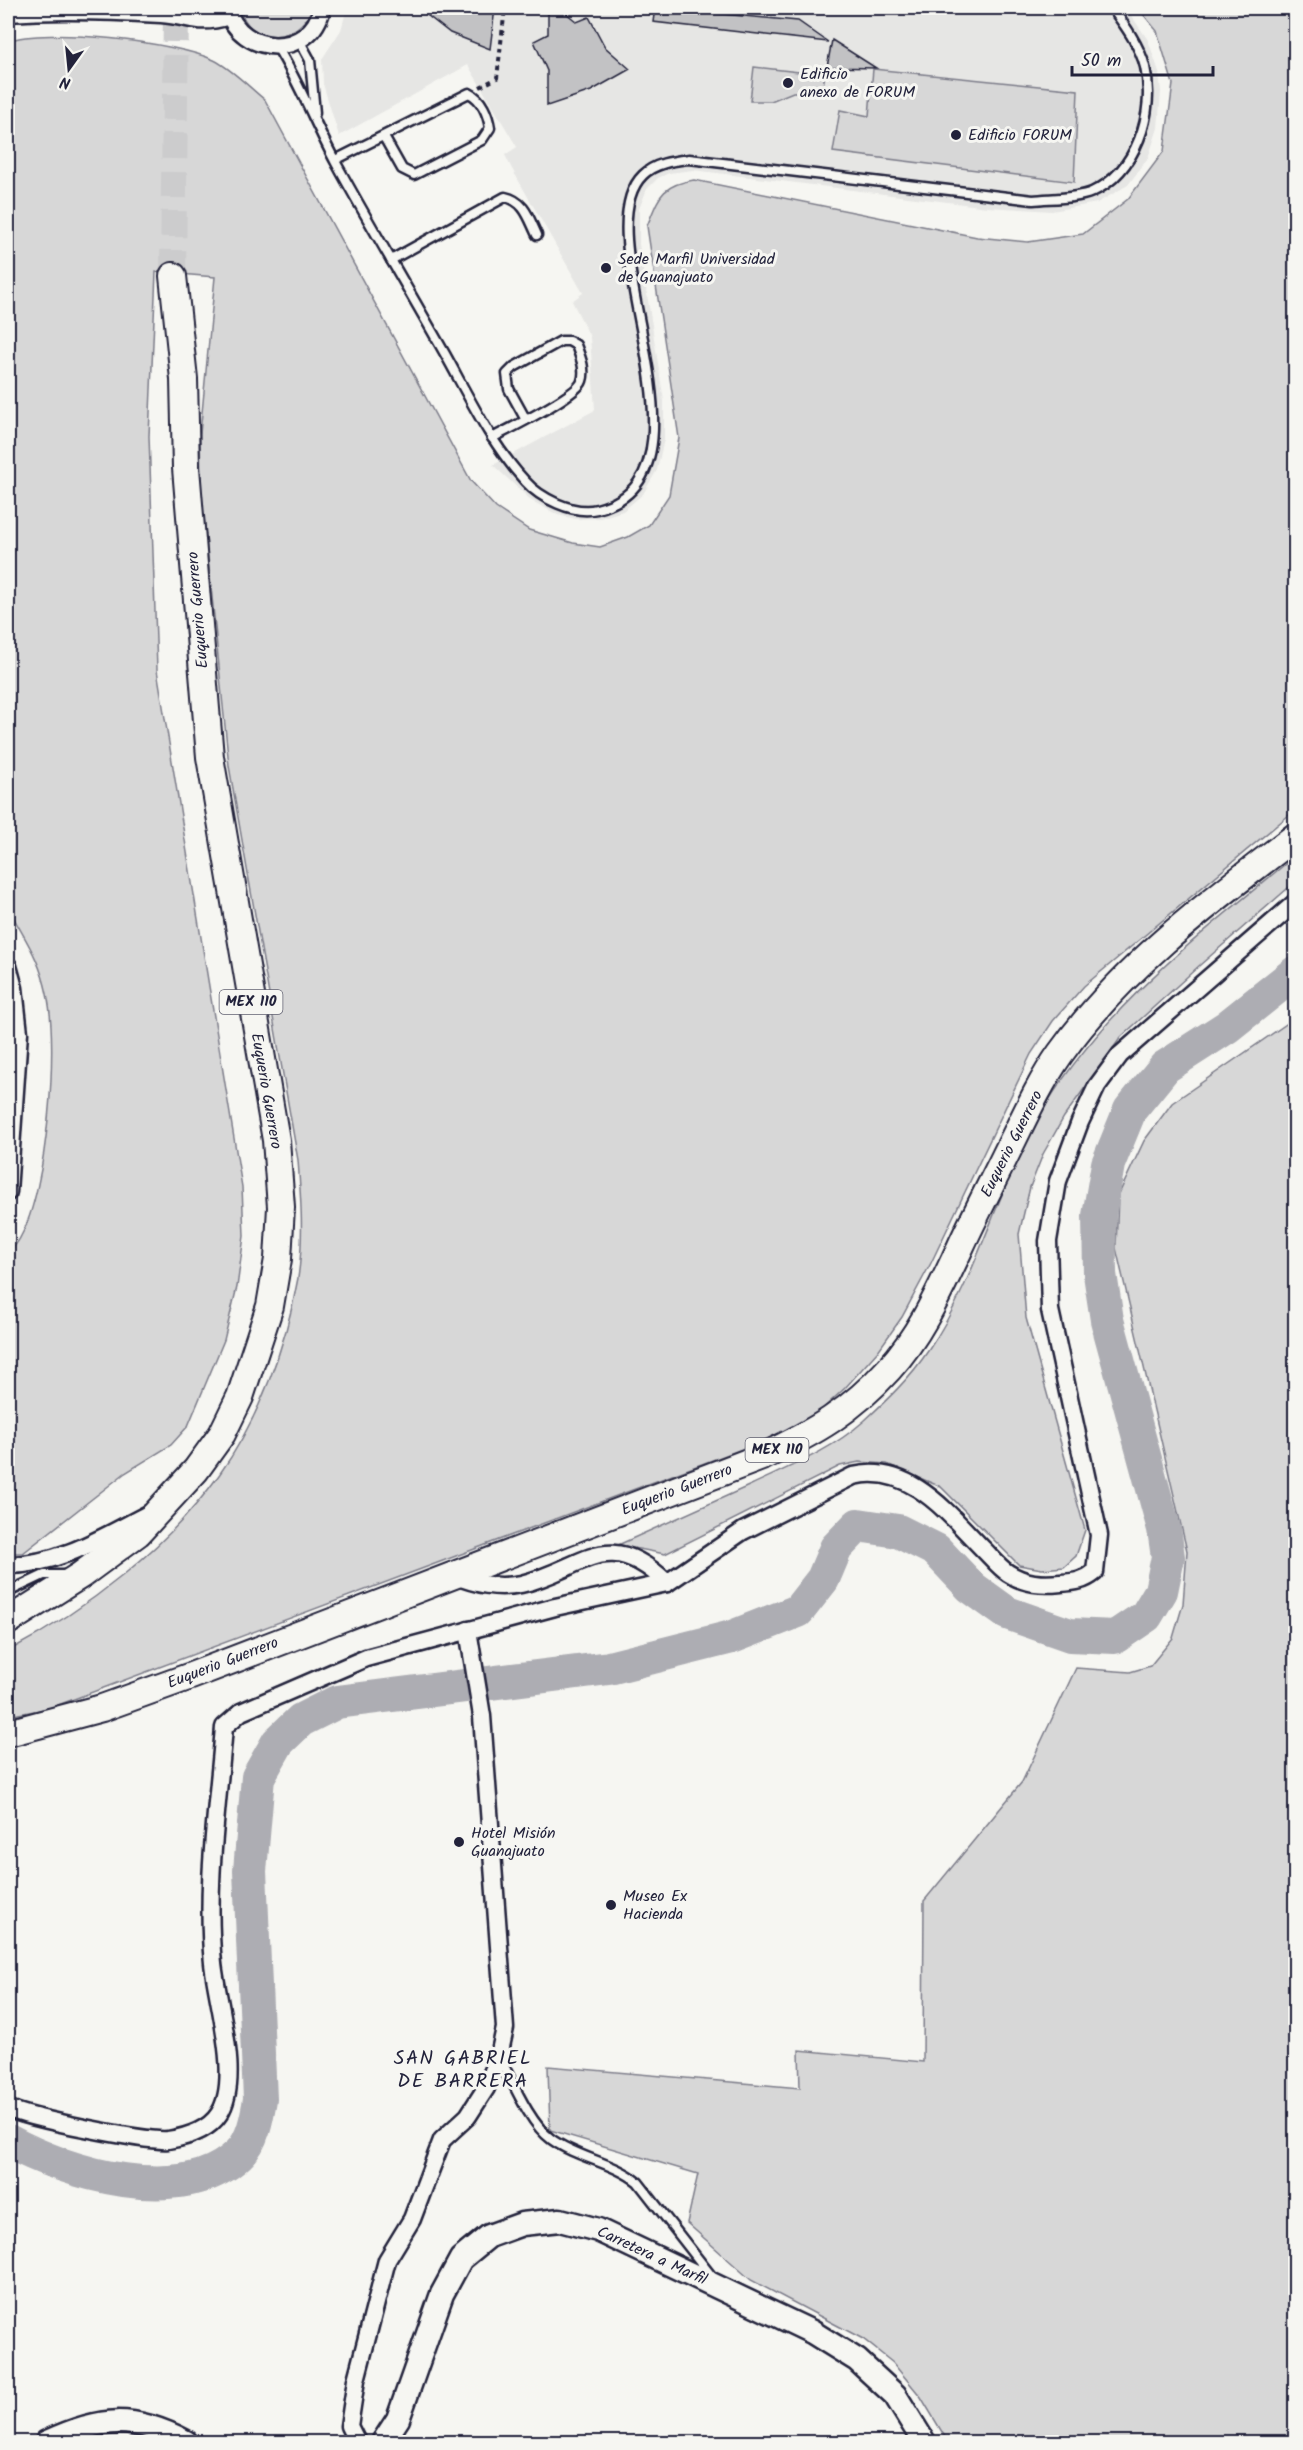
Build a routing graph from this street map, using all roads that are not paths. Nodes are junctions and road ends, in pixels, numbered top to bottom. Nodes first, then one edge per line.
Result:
1 (183, 8) edge
2 (321, 8) edge
3 (1112, 8) edge
4 (228, 12) edge
5 (8, 13) edge
6 (164, 14) junction
7 (298, 40) junction
8 (277, 47) junction
9 (316, 123) junction
10 (384, 137) junction
11 (335, 160) junction
12 (537, 235) dead end
13 (391, 260) junction
14 (173, 276) tunnel mouth
15 (526, 420) junction
16 (492, 438) junction
17 (1296, 836) edge
18 (1296, 902) edge
19 (8, 966) edge
20 (8, 1192) edge
21 (165, 1506) junction
22 (8, 1565) edge
23 (81, 1575) junction
24 (453, 1575) junction
25 (667, 1583) junction
26 (8, 1592) edge
27 (8, 1621) edge
28 (468, 1630) junction
29 (8, 1733) edge
30 (499, 2056) junction
31 (8, 2108) edge
32 (721, 2288) junction
33 (47, 2442) edge
34 (186, 2442) edge
35 (357, 2442) edge
36 (382, 2442) edge
37 (924, 2442) edge

1 - 6 street
2 - 7 street
3 - 16 lane
4 - 6 street
4 - 8 street
5 - 6 street
7 - 8 street
7 - 9 lane
8 - 9 lane
9 - 11 lane
10 - 10 lane
10 - 11 lane
11 - 13 lane
12 - 13 lane
13 - 16 lane
14 - 21 main road, Euquerio Guerrero / MEX 110
15 - 15 lane
15 - 16 lane
17 - 24 main road, Euquerio Guerrero / MEX 110
18 - 25 street
19 - 20 street
21 - 22 street
21 - 23 main road, Euquerio Guerrero / MEX 110
23 - 26 lane
23 - 27 main road, Euquerio Guerrero / MEX 110
24 - 25 street
24 - 29 main road, Euquerio Guerrero / MEX 110
25 - 28 street
28 - 30 street
28 - 31 street
30 - 32 lane
30 - 35 street
32 - 36 main road, Carretera a Marfil
32 - 37 main road, Carretera a Marfil
33 - 34 main road

